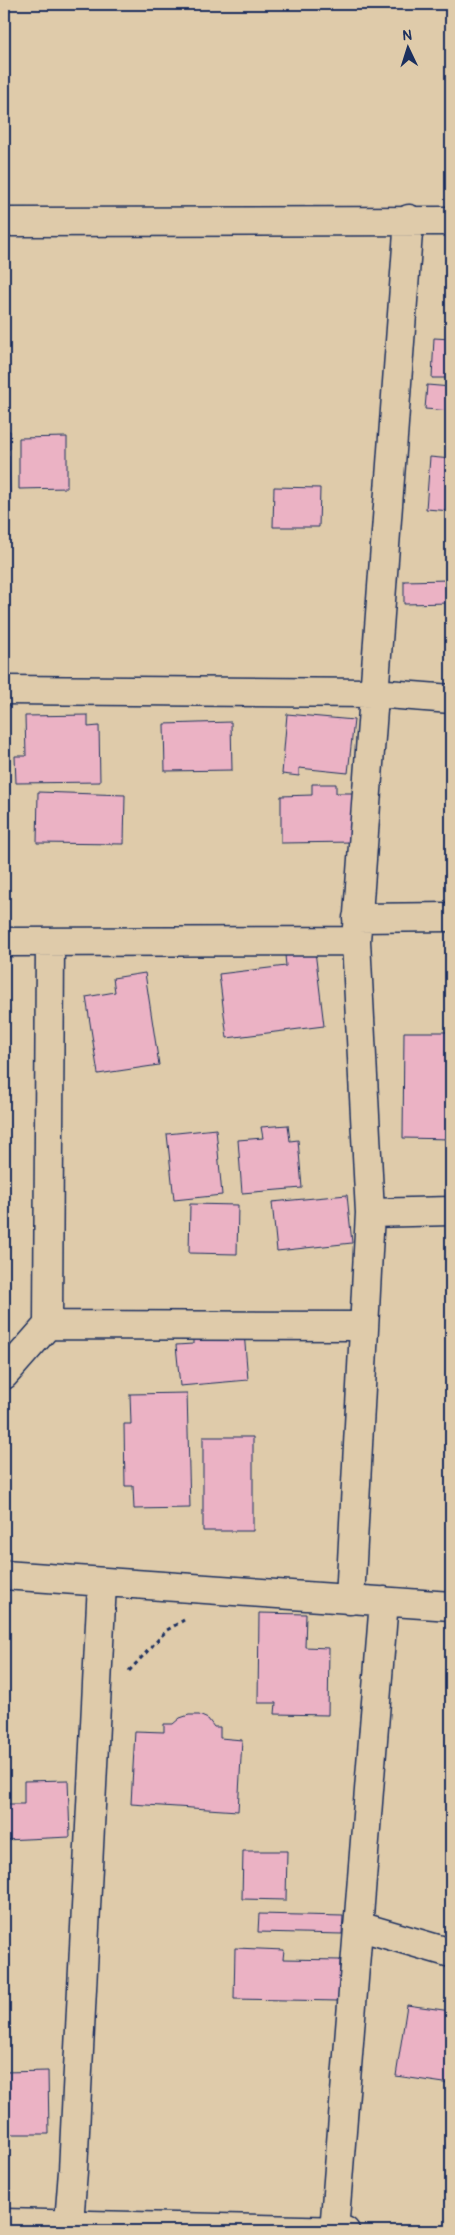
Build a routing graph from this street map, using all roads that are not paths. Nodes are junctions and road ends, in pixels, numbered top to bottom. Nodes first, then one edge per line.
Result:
1 (409, 219) junction
2 (451, 221) edge
3 (4, 222) edge
4 (4, 690) edge
5 (374, 693) junction
6 (451, 699) edge
7 (451, 917) edge
8 (357, 929) junction
9 (4, 942) edge
10 (50, 942) junction
11 (451, 1211) edge
12 (370, 1212) junction
13 (48, 1325) junction
14 (363, 1326) junction
15 (4, 1375) edge
16 (4, 1575) edge
17 (102, 1583) junction
18 (350, 1600) junction
19 (384, 1601) junction
20 (451, 1606) edge
21 (358, 1926) junction
22 (451, 1953) edge
23 (4, 2223) edge
24 (69, 2223) junction
25 (334, 2231) edge
26 (345, 2231) edge

1 - 2 street
1 - 3 street
1 - 5 street
4 - 5 street
5 - 6 street
5 - 8 street
7 - 8 street
8 - 10 street
8 - 12 street
9 - 10 street
10 - 13 street
11 - 12 street
12 - 14 street
13 - 14 street
13 - 15 street
14 - 18 street
16 - 17 street
17 - 18 street
17 - 24 street
18 - 19 street
19 - 20 street
19 - 21 street
21 - 22 street
21 - 25 street
23 - 24 street
24 - 25 street
25 - 26 street

